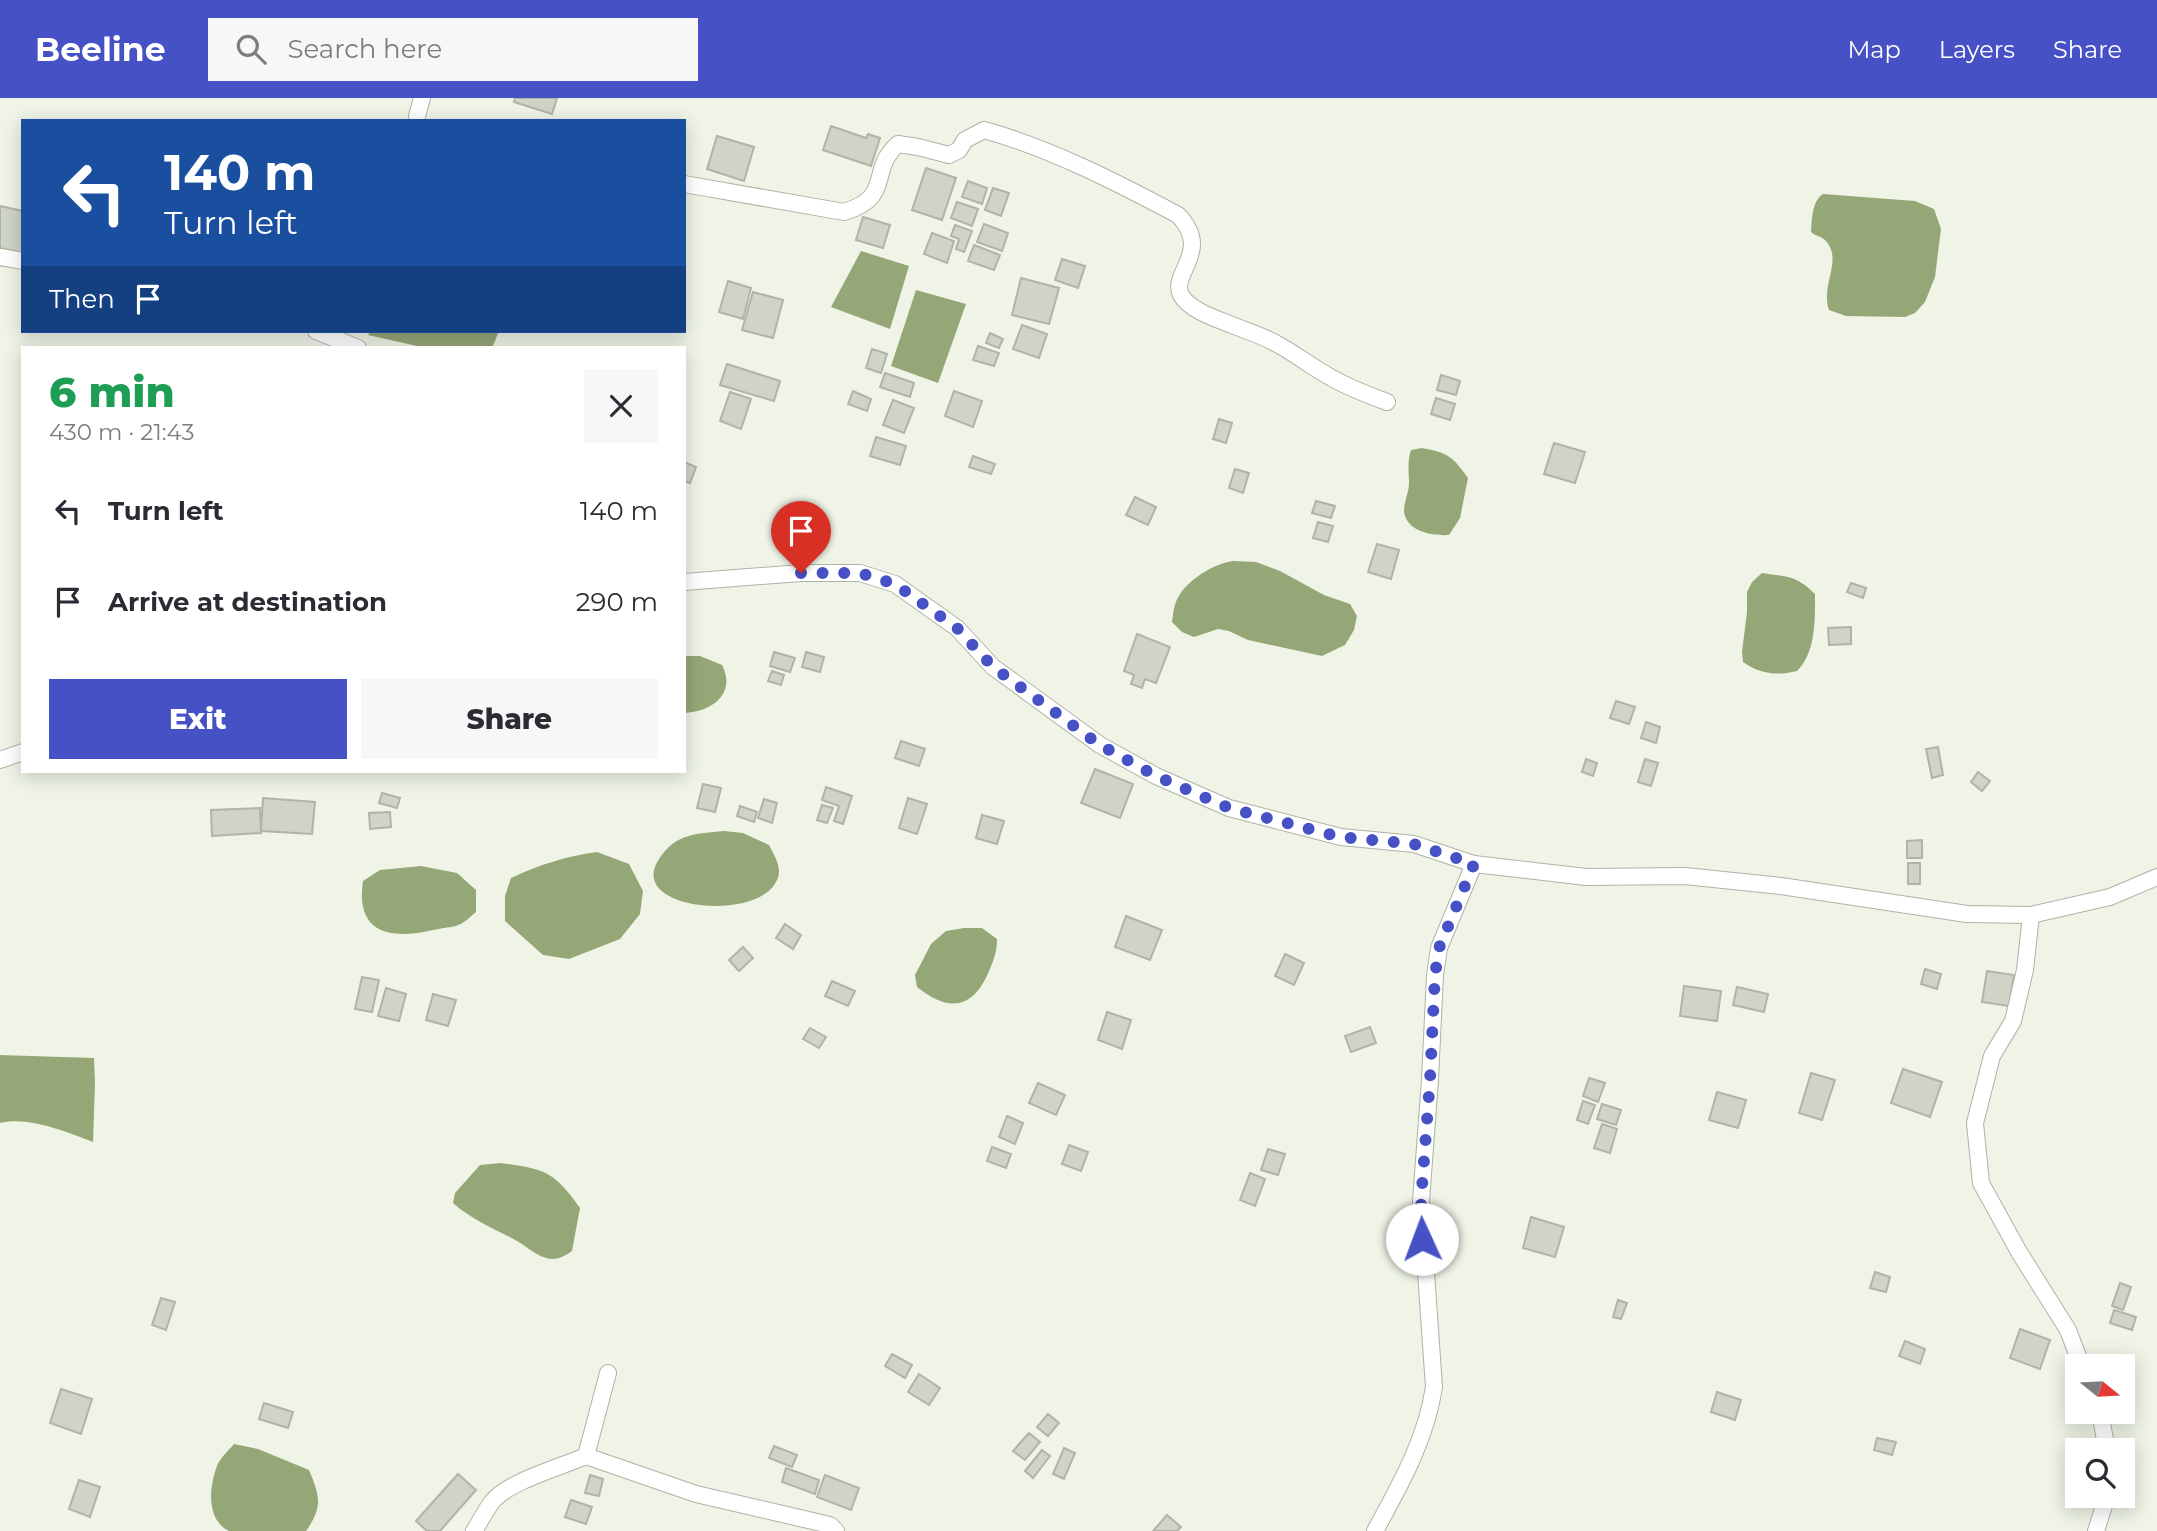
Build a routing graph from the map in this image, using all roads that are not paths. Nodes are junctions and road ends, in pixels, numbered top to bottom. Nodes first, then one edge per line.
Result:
1 (422, 98) edge
2 (421, 119) edge
3 (686, 184) edge
4 (0, 257) edge
5 (21, 261) edge
6 (1387, 402) dead end
7 (686, 582) edge
8 (21, 753) edge
9 (0, 760) edge
10 (1474, 864) junction
11 (2157, 877) edge
12 (2031, 915) junction
13 (2077, 1354) edge
14 (608, 1373) dead end
15 (586, 1456) junction
16 (2103, 1508) edge
17 (474, 1531) edge
18 (836, 1531) edge
19 (1375, 1531) edge
20 (2096, 1531) edge

1 - 2 street
3 - 6 street
4 - 5 street
7 - 10 street
8 - 9 street
10 - 12 street
10 - 19 street
11 - 12 street
12 - 13 street
14 - 15 street
15 - 17 street
15 - 18 street
16 - 20 street

